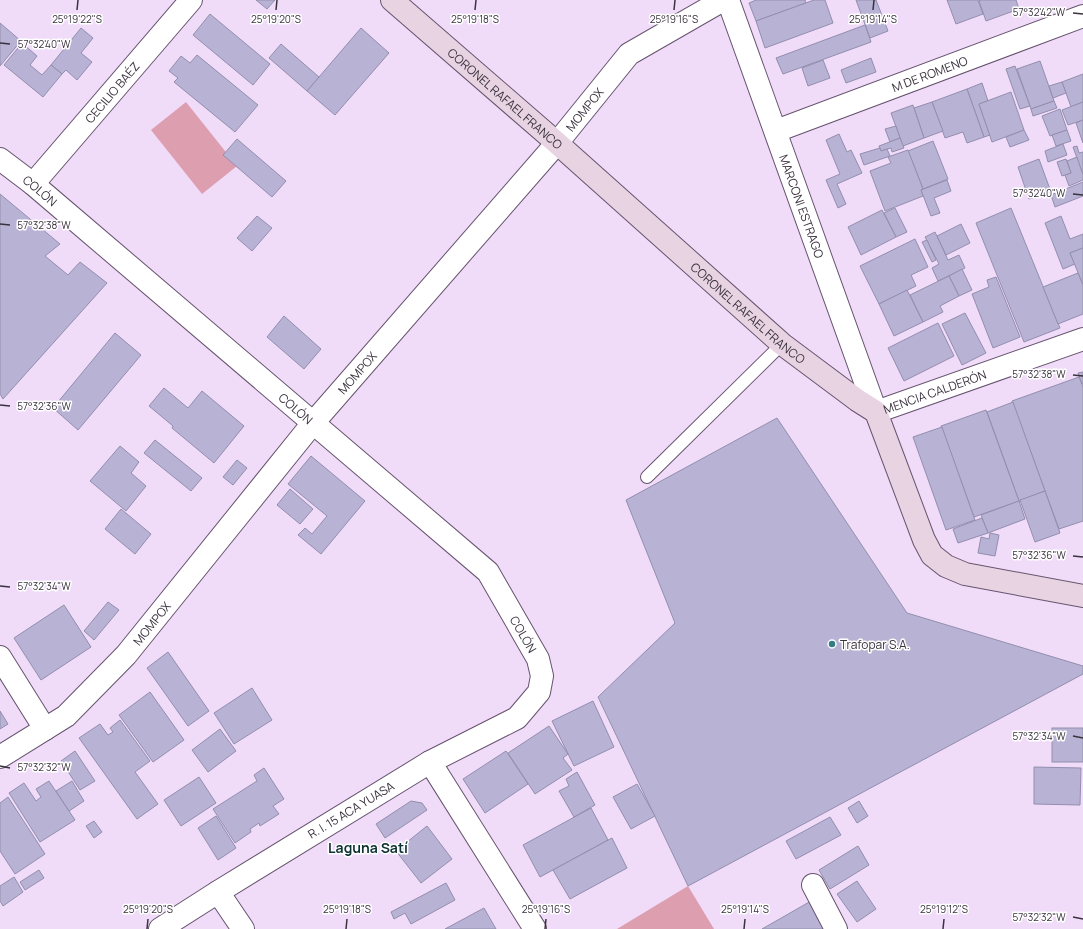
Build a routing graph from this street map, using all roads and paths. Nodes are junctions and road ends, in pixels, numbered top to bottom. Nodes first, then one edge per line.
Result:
1 (191, 0) edge
2 (392, 0) edge
3 (723, 0) edge
4 (728, 0) edge
5 (1083, 16) edge
6 (776, 131) junction
7 (558, 143) junction
8 (0, 159) edge
9 (33, 184) junction
10 (1083, 339) edge
11 (782, 344) junction
12 (876, 412) junction
13 (313, 423) junction
14 (647, 476) dead end
15 (1083, 596) edge
16 (0, 657) edge
17 (539, 692) joint
18 (45, 729) junction
19 (0, 758) edge
20 (430, 762) junction
21 (813, 885) dead end
22 (218, 892) junction
23 (160, 929) edge
24 (243, 929) edge
25 (534, 929) edge
26 (836, 929) edge

1 - 9 street, CECILIO BAÉZ
2 - 7 street, CORONEL RAFAEL FRANCO
3 - 7 street, MOMPOX
4 - 6 street, MARCONI ESTRAGO
5 - 6 street, M DE ROMENO
6 - 12 street, MARCONI ESTRAGO
7 - 11 street, CORONEL RAFAEL FRANCO
7 - 13 street, MOMPOX
8 - 9 street, COLÓN
9 - 13 street, COLÓN
10 - 12 street, MENCIA CALDERÓN
11 - 12 street, CORONEL RAFAEL FRANCO
11 - 14 lane
12 - 15 street
13 - 17 street, COLÓN
13 - 18 street, MOMPOX
16 - 18 street
17 - 20 street, R. I. 15 ACA YUASA
18 - 19 street, MOMPOX
20 - 22 street, R. I. 15 ACA YUASA
20 - 25 street
21 - 26 street
22 - 23 street, R. I. 15 ACA YUASA
22 - 24 street

